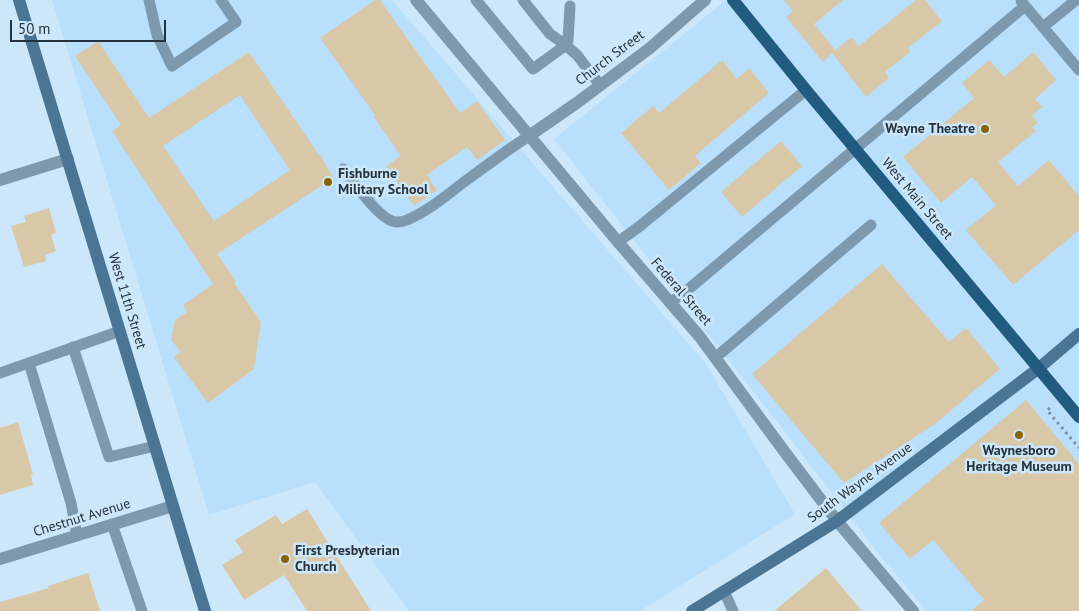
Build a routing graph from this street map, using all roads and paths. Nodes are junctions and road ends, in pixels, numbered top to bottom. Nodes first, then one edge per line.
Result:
1 (19, 0) edge
2 (149, 0) edge
3 (221, 0) edge
4 (416, 0) edge
5 (476, 0) edge
6 (524, 0) edge
7 (705, 0) edge
8 (733, 0) edge
9 (1076, 0) edge
10 (1022, 3) edge
11 (570, 6) dead end
12 (1043, 27) junction
13 (566, 45) junction
14 (1079, 70) edge
15 (600, 85) junction
16 (806, 90) junction
17 (529, 136) junction
18 (855, 148) junction
19 (68, 159) junction
20 (343, 169) dead end
21 (0, 180) edge
22 (871, 225) dead end
23 (618, 242) junction
24 (670, 303) junction
25 (120, 331) junction
26 (1079, 334) edge
27 (73, 348) junction
28 (715, 358) junction
29 (29, 363) junction
30 (1038, 368) junction
31 (0, 372) edge
32 (1079, 417) edge
33 (155, 446) junction
34 (173, 506) junction
35 (837, 521) junction
36 (112, 524) junction
37 (77, 535) junction
38 (0, 559) edge
39 (724, 591) junction
40 (142, 611) edge
41 (205, 611) edge
42 (692, 611) edge
43 (733, 611) edge
44 (913, 611) edge

1 - 19 street, West 11th Street
2 - 3 lane
4 - 17 street, Federal Street
5 - 13 lane
6 - 13 lane
7 - 15 street, Church Street
8 - 16 main road, West Main Street
9 - 12 lane
10 - 12 lane
10 - 18 lane
11 - 13 lane
12 - 14 lane
13 - 15 lane
15 - 17 street, Church Street
16 - 18 main road, West Main Street
16 - 23 lane
17 - 20 lane
17 - 23 street, Federal Street
18 - 24 lane
18 - 30 main road, West Main Street
19 - 21 street
19 - 25 street, West 11th Street
22 - 28 lane
23 - 24 street, Federal Street
24 - 28 street, Federal Street
25 - 27 lane
25 - 33 street, West 11th Street
26 - 30 street, South Wayne Avenue
27 - 29 lane
27 - 33 lane
28 - 35 street, Federal Street
29 - 31 lane
29 - 37 lane
30 - 32 main road, West Main Street
30 - 35 street, South Wayne Avenue
33 - 34 street, West 11th Street
34 - 36 street, Chestnut Avenue
34 - 41 street, West 11th Street
35 - 39 street, South Wayne Avenue
35 - 44 street, Federal Street
36 - 37 street, Chestnut Avenue
36 - 40 lane
37 - 38 street, Chestnut Avenue
39 - 42 street, South Wayne Avenue
39 - 43 lane

